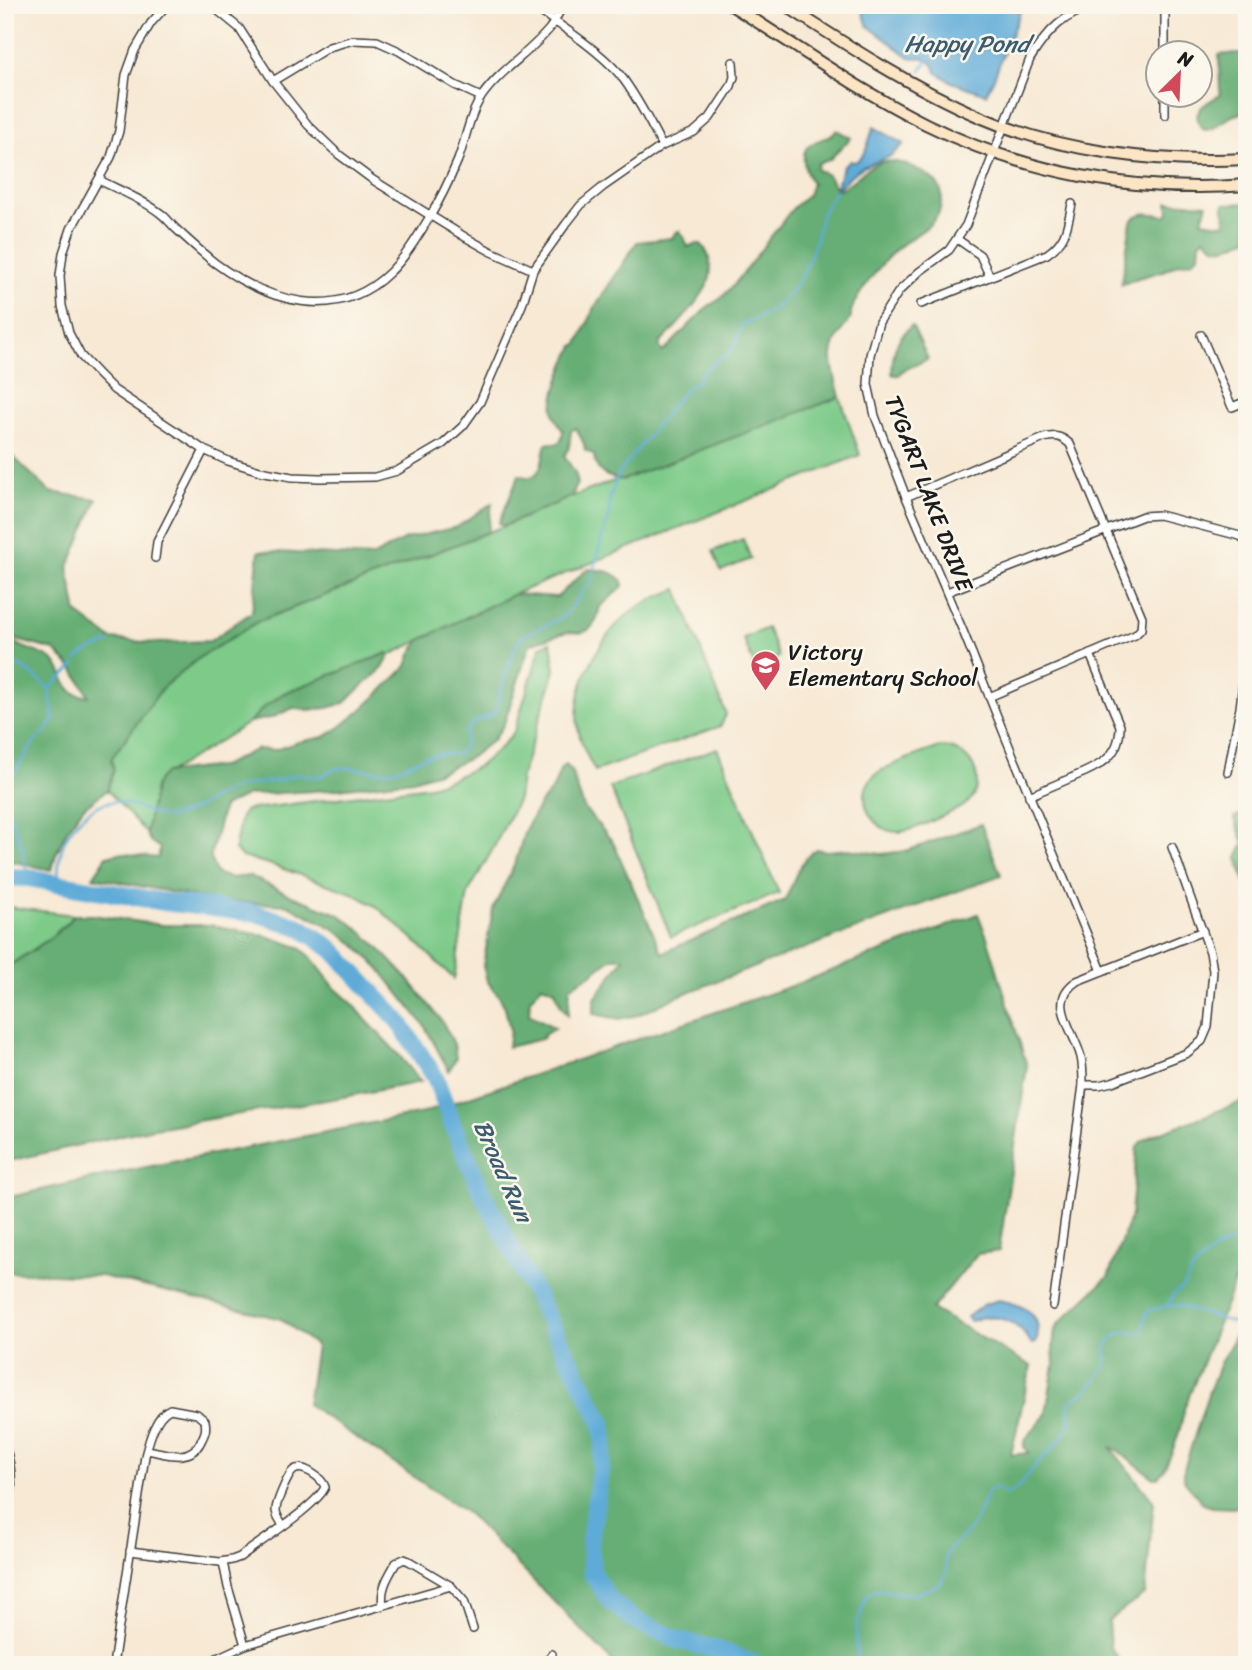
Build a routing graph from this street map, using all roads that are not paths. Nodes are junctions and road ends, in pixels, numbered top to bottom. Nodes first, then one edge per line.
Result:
1 (167, 5) edge
2 (211, 5) edge
3 (530, 5) edge
4 (563, 5) edge
5 (731, 5) edge
6 (785, 5) edge
7 (1098, 5) edge
8 (1165, 5) edge
9 (554, 21) junction
10 (1165, 38) edge
11 (733, 62) dead end
12 (273, 81) junction
13 (481, 97) junction
14 (1165, 108) edge
15 (1165, 114) dead end
16 (1003, 126) junction
17 (662, 146) junction
18 (993, 153) junction
19 (1247, 159) edge
20 (99, 180) junction
21 (1247, 184) edge
22 (1072, 204) dead end
23 (431, 216) junction
24 (957, 239) junction
25 (533, 270) junction
26 (990, 276) junction
27 (921, 304) dead end
28 (1201, 335) dead end
29 (1247, 401) edge
30 (204, 450) junction
31 (906, 497) junction
32 (1106, 530) junction
33 (1247, 541) edge
34 (155, 558) dead end
35 (947, 592) junction
36 (1247, 650) edge
37 (1090, 654) junction
38 (989, 697) junction
39 (1228, 772) dead end
40 (1030, 796) junction
41 (1172, 847) dead end
42 (1203, 931) junction
43 (1102, 971) junction
44 (1083, 1085) junction
45 (1053, 1306) dead end
46 (5, 1446) edge
47 (147, 1450) junction
48 (9, 1486) edge
49 (283, 1525) junction
50 (5, 1529) edge
51 (130, 1550) junction
52 (223, 1562) junction
53 (451, 1586) junction
54 (383, 1605) junction
55 (473, 1629) dead end
56 (245, 1645) junction
57 (552, 1654) dead end
58 (113, 1665) edge
59 (209, 1665) edge
60 (544, 1665) edge

1 - 20 street
2 - 12 street
3 - 9 street
4 - 9 street
5 - 18 main road
6 - 16 main road
7 - 16 street, TYGART LAKE DRIVE
8 - 10 street
9 - 13 street
9 - 17 street
11 - 17 street
12 - 13 street
12 - 23 street
13 - 23 street
14 - 15 street
16 - 18 street, TYGART LAKE DRIVE
16 - 19 main road
17 - 25 street
18 - 21 main road
18 - 24 street, TYGART LAKE DRIVE
20 - 23 street
20 - 30 street
22 - 26 street
23 - 25 street
24 - 26 street
24 - 31 street, TYGART LAKE DRIVE
25 - 30 street
26 - 27 street
28 - 29 street
30 - 34 street
31 - 32 street
31 - 35 street, TYGART LAKE DRIVE
32 - 33 street
32 - 35 street
32 - 37 street
35 - 38 street, TYGART LAKE DRIVE
36 - 39 street
37 - 38 street
37 - 40 street
38 - 40 street, TYGART LAKE DRIVE
40 - 43 street, TYGART LAKE DRIVE
41 - 42 street
42 - 43 street
42 - 44 street
43 - 44 street
44 - 45 street
46 - 48 street
47 - 47 street
47 - 51 street
48 - 50 street
49 - 49 street
49 - 52 street
51 - 52 street
51 - 58 street
52 - 56 street
53 - 54 street
53 - 54 street
53 - 55 street
54 - 56 street
56 - 59 street
57 - 60 street

